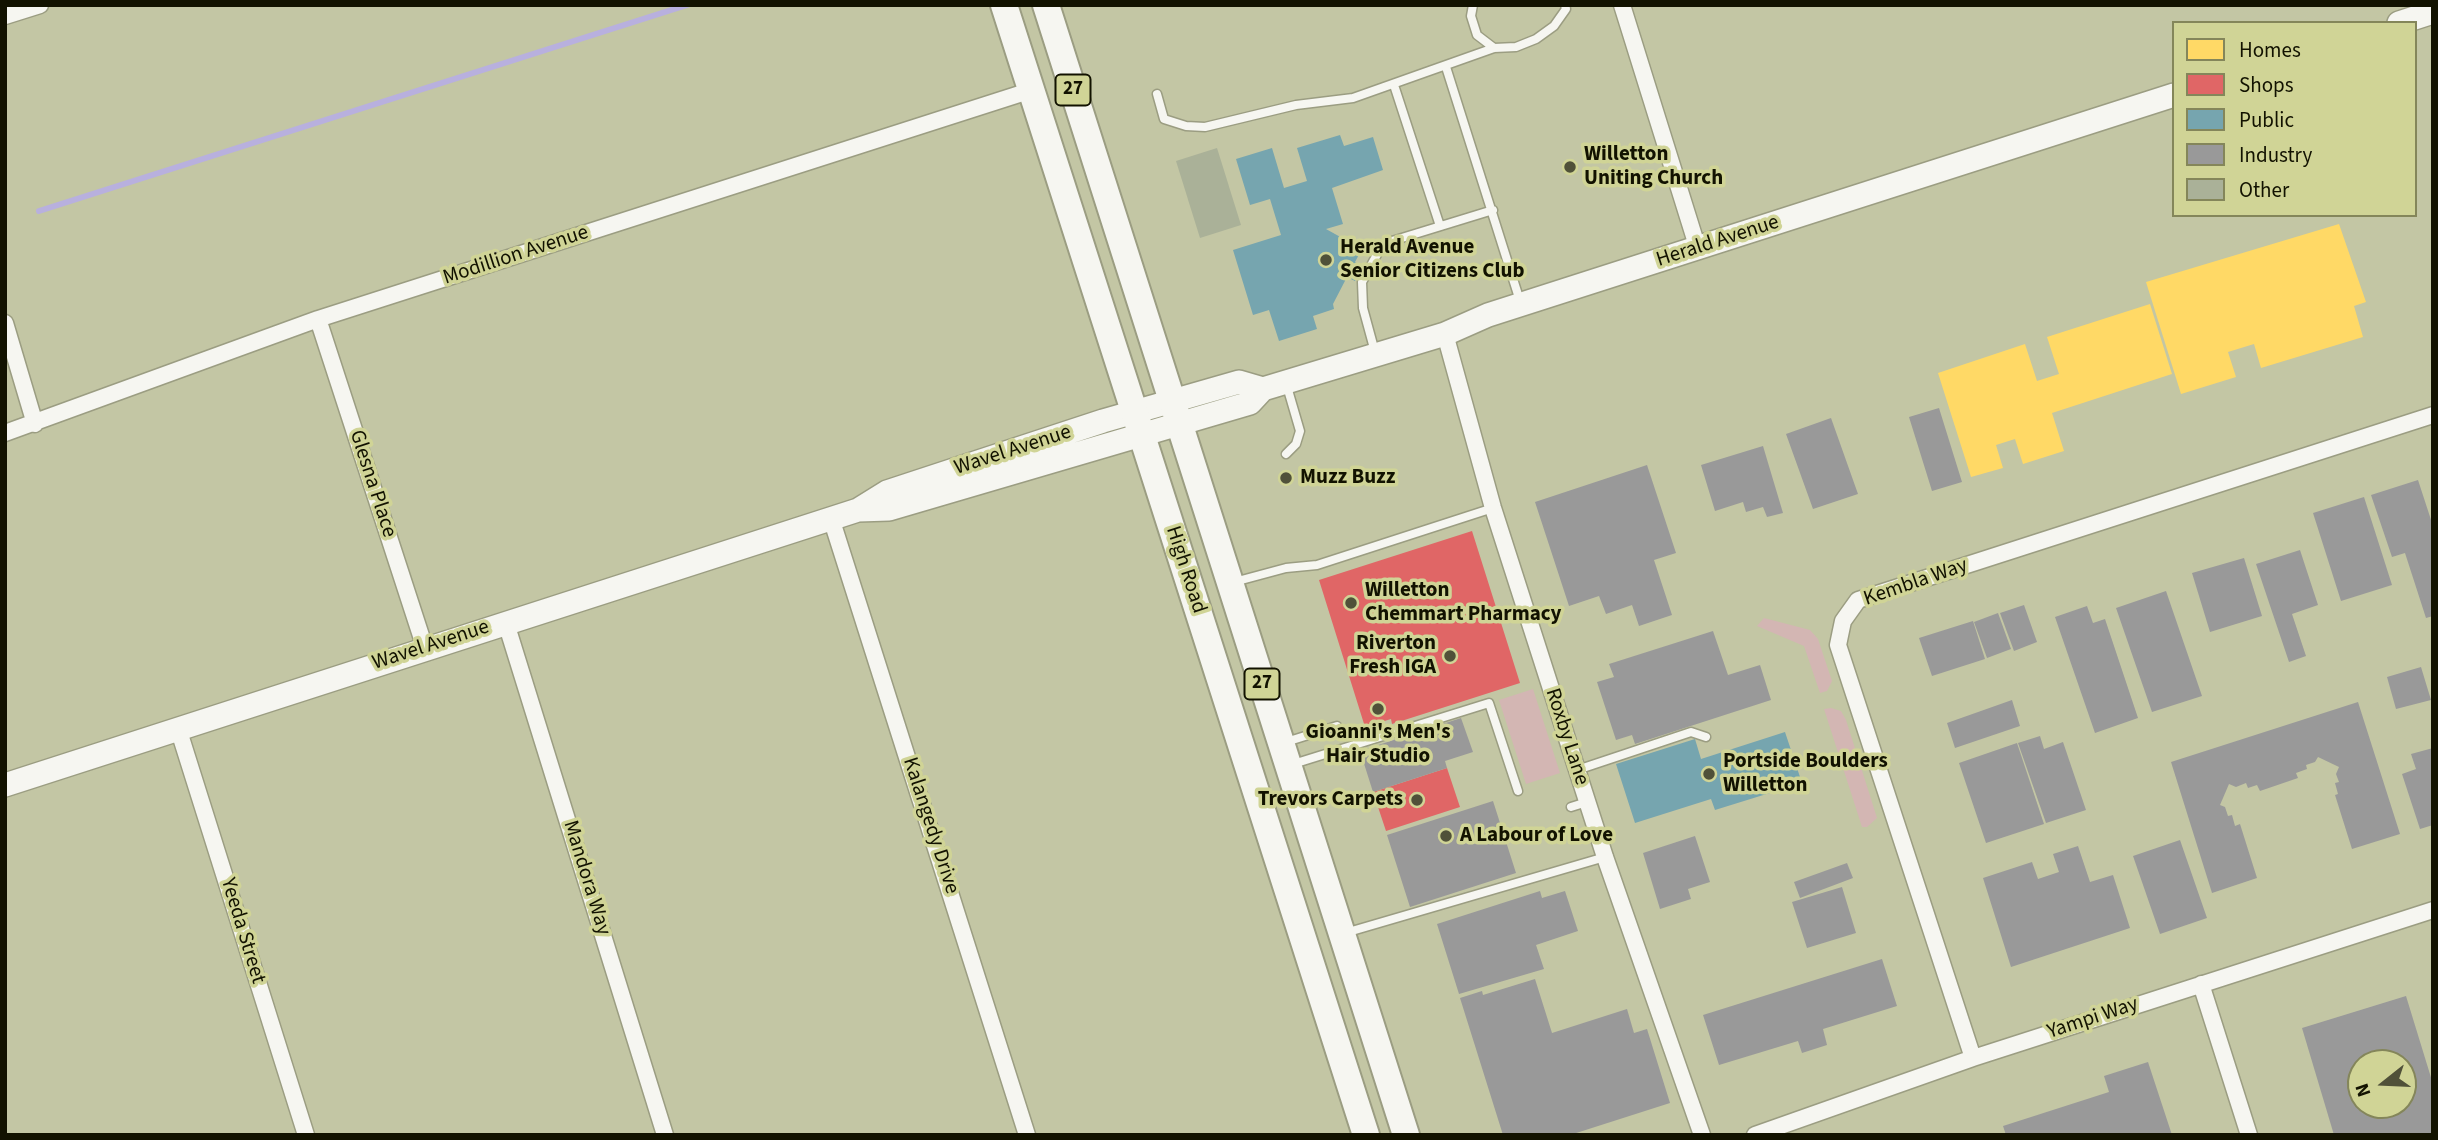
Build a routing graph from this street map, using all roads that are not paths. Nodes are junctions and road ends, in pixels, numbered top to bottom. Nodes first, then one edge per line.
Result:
1 (40, 5) edge
2 (1004, 5) edge
3 (1046, 5) edge
4 (1473, 5) edge
5 (1565, 5) edge
6 (1622, 5) edge
7 (2433, 12) edge
8 (5, 16) edge
9 (2405, 21) edge
10 (1494, 48) junction
11 (1446, 66) junction
12 (1394, 85) junction
13 (1032, 90) junction
14 (1157, 94) dead end
15 (2172, 96) edge
16 (1493, 210) junction
17 (1440, 226) junction
18 (1698, 249) junction
19 (1521, 304) junction
20 (318, 319) junction
21 (5, 323) edge
22 (1445, 334) junction
23 (1376, 355) junction
24 (1286, 382) junction
25 (1176, 413) junction
26 (2433, 415) edge
27 (35, 424) junction
28 (1139, 424) junction
29 (5, 433) edge
30 (1286, 454) dead end
31 (1493, 508) junction
32 (831, 518) junction
33 (1231, 584) junction
34 (506, 622) junction
35 (425, 648) junction
36 (1337, 726) dead end
37 (178, 727) junction
38 (1706, 737) dead end
39 (1284, 755) junction
40 (1577, 770) junction
41 (5, 785) edge
42 (1518, 791) dead end
43 (1605, 857) junction
44 (2433, 910) edge
45 (1342, 934) junction
46 (2201, 984) junction
47 (1973, 1058) junction
48 (306, 1135) edge
49 (664, 1135) edge
50 (1027, 1135) edge
51 (1366, 1135) edge
52 (1406, 1135) edge
53 (1702, 1135) edge
54 (1755, 1135) edge
55 (2249, 1135) edge

1 - 8 street
2 - 13 main road, High Road / 27
3 - 25 main road, High Road / 27
4 - 10 lane
5 - 10 lane
6 - 18 street
7 - 9 street
10 - 11 lane
11 - 12 lane
11 - 16 lane
12 - 14 lane
12 - 17 lane
13 - 20 street, Modillion Avenue
13 - 28 main road, High Road / 27
15 - 18 street, Herald Avenue
16 - 17 lane
16 - 19 lane
17 - 23 lane
18 - 19 street, Herald Avenue
19 - 22 street, Herald Avenue
20 - 27 street, Modillion Avenue
20 - 35 street, Glesna Place
21 - 27 street
22 - 23 street, Herald Avenue
22 - 31 street, Roxby Lane
23 - 24 street, Herald Avenue
24 - 25 street, Herald Avenue
24 - 30 lane
25 - 28 street, Herald Avenue
25 - 33 main road, High Road / 27
26 - 47 street, Kembla Way
27 - 29 street, Modillion Avenue
28 - 32 street, Wavel Avenue
28 - 51 main road, High Road / 27
31 - 33 lane
31 - 40 street, Roxby Lane
32 - 34 street, Wavel Avenue
32 - 50 street, Kalangedy Drive
33 - 39 main road, High Road / 27
34 - 35 street, Wavel Avenue
34 - 49 street, Mandora Way
35 - 37 street, Wavel Avenue
36 - 39 lane
37 - 41 street, Wavel Avenue
37 - 48 street, Yeeda Street
38 - 40 lane
39 - 42 lane
39 - 45 main road, High Road / 27
40 - 43 street, Roxby Lane
43 - 45 lane
43 - 53 street, Roxby Lane
44 - 46 street, Yampi Way
45 - 52 main road, High Road / 27
46 - 47 street, Yampi Way
46 - 55 street
47 - 54 street, Yampi Way

